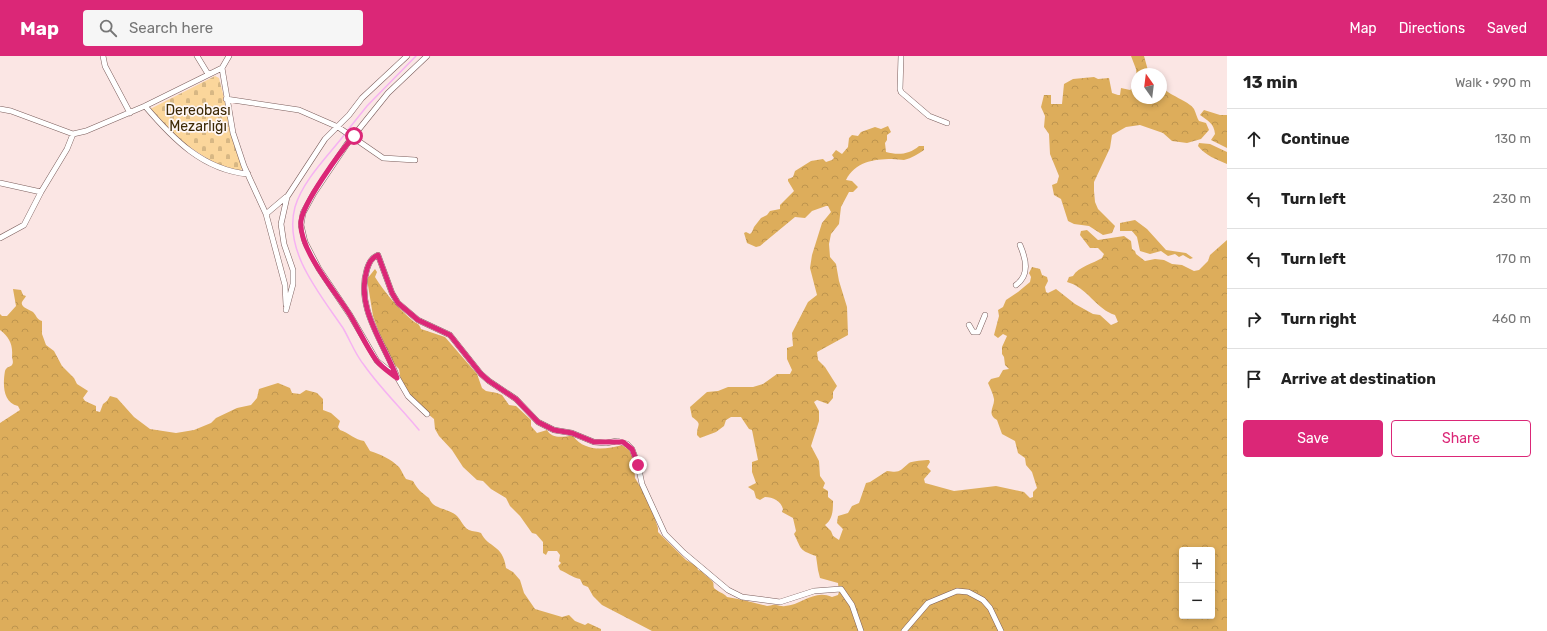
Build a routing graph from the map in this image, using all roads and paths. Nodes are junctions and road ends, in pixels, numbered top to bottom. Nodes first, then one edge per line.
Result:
1 (103, 56) edge
2 (197, 56) edge
3 (229, 56) edge
4 (407, 56) edge
5 (426, 56) edge
6 (901, 56) edge
7 (222, 68) junction
8 (208, 74) junction
9 (226, 99) junction
10 (145, 106) junction
11 (0, 109) edge
12 (130, 113) junction
13 (947, 123) dead end
14 (338, 127) junction
15 (73, 134) junction
16 (354, 136) junction
17 (415, 160) dead end
18 (248, 174) junction
19 (0, 183) edge
20 (41, 192) junction
21 (287, 197) junction
22 (266, 214) junction
23 (0, 238) edge
24 (1020, 245) dead end
25 (1016, 285) dead end
26 (985, 315) dead end
27 (969, 325) dead end
28 (397, 378) junction
29 (427, 414) dead end
30 (861, 631) edge
31 (904, 631) edge
32 (1001, 631) edge

1 - 12 street
2 - 8 street
3 - 7 street
4 - 14 street
5 - 16 street
6 - 13 street
7 - 8 street
7 - 9 street
8 - 10 street
9 - 14 street
9 - 18 street
10 - 12 street
10 - 18 street
11 - 15 street
12 - 15 street
14 - 16 street
14 - 21 street
15 - 20 street
16 - 17 street
16 - 28 street
18 - 22 street
19 - 20 street
20 - 23 street
21 - 22 street
21 - 22 street
24 - 25 street
26 - 27 street
28 - 29 street
28 - 30 street
31 - 32 street

